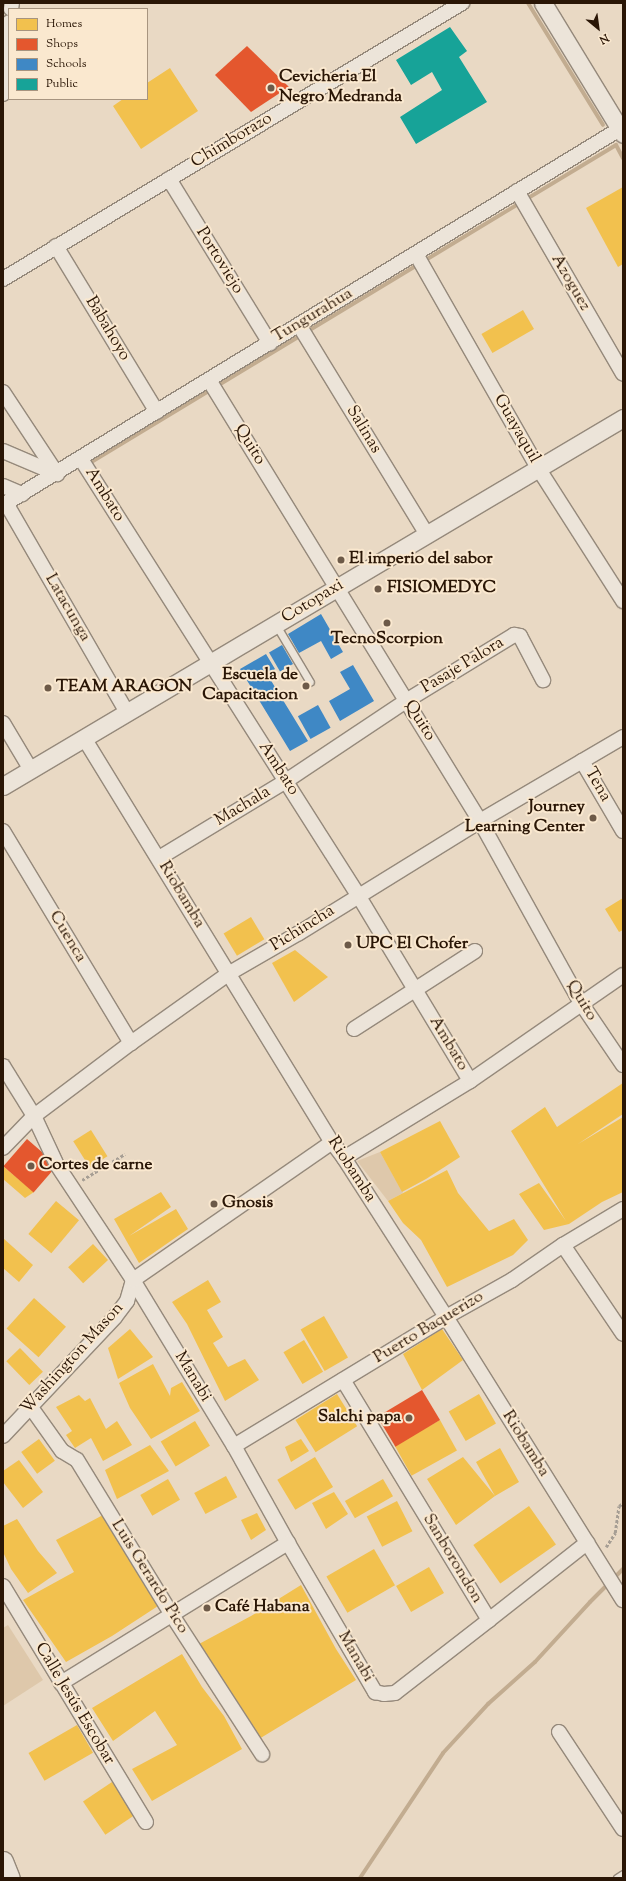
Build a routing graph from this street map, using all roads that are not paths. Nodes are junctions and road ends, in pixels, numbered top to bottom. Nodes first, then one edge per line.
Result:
1 (462, 3) edge
2 (543, 3) edge
3 (8, 34) edge
4 (3, 94) edge
5 (622, 130) edge
6 (169, 179) junction
7 (517, 192) junction
8 (56, 246) junction
9 (416, 254) junction
10 (3, 279) edge
11 (299, 326) junction
12 (270, 343) junction
13 (623, 374) edge
14 (209, 381) junction
15 (3, 392) edge
16 (157, 412) junction
17 (623, 418) edge
18 (3, 451) edge
19 (81, 459) junction
20 (538, 468) junction
21 (57, 474) junction
22 (3, 486) edge
23 (22, 494) junction
24 (5, 504) edge
25 (427, 535) junction
26 (337, 588) junction
27 (623, 601) edge
28 (276, 625) junction
29 (211, 664) junction
30 (543, 680) dead end
31 (310, 682) dead end
32 (406, 701) junction
33 (127, 713) junction
34 (3, 723) edge
35 (623, 737) edge
36 (84, 738) junction
37 (582, 761) junction
38 (31, 770) junction
39 (286, 781) junction
40 (3, 786) edge
41 (480, 821) junction
42 (3, 830) edge
43 (623, 831) edge
44 (158, 858) junction
45 (358, 895) junction
46 (474, 951) dead end
47 (228, 974) junction
48 (623, 975) edge
49 (415, 989) junction
50 (581, 1003) junction
51 (354, 1029) dead end
52 (131, 1043) junction
53 (623, 1065) edge
54 (3, 1066) edge
55 (470, 1081) junction
56 (34, 1116) junction
57 (332, 1142) junction
58 (3, 1148) edge
59 (344, 1158) junction
60 (623, 1209) edge
61 (563, 1246) junction
62 (133, 1280) junction
63 (446, 1317) junction
64 (623, 1334) edge
65 (343, 1380) junction
66 (30, 1406) junction
67 (3, 1436) edge
68 (234, 1446) junction
69 (288, 1543) junction
70 (587, 1543) junction
71 (3, 1586) edge
72 (620, 1595) edge
73 (172, 1615) junction
74 (489, 1620) junction
75 (61, 1683) junction
76 (375, 1692) joint
77 (559, 1732) dead end
78 (262, 1754) dead end
79 (146, 1822) dead end
80 (623, 1829) edge
81 (3, 1861) edge
82 (623, 1874) edge
83 (10, 1878) edge
84 (617, 1878) edge

1 - 6 street, Chimborazo
2 - 5 street
3 - 4 street
5 - 7 street, Tungurahua
6 - 8 street, Chimborazo
6 - 12 street, Portoviejo
7 - 9 street, Tungurahua
7 - 13 street, Azoguez
8 - 10 street, Chimborazo
8 - 16 street, Babahoyo
9 - 11 street, Tungurahua
9 - 20 street, Guayaquil
11 - 12 street, Tungurahua
11 - 25 street, Salinas
12 - 14 street, Tungurahua
14 - 16 street, Tungurahua
14 - 26 street, Quito
15 - 21 street
16 - 19 street, Tungurahua
17 - 20 street, Cotopaxi
18 - 21 street
19 - 21 street, Tungurahua
19 - 29 street, Ambato
20 - 25 street, Cotopaxi
20 - 27 street, Guayaquil
21 - 23 street, Tungurahua
22 - 23 street
23 - 24 street, Tungurahua
24 - 33 street, Latacunga
25 - 26 street, Cotopaxi
26 - 28 street, Cotopaxi
26 - 32 street, Quito
28 - 29 street, Cotopaxi
28 - 31 lane
29 - 33 street, Cotopaxi
29 - 39 street, Ambato
30 - 32 street, Pasaje Palora
32 - 39 street, Machala
32 - 41 street, Quito
33 - 36 street, Cotopaxi
34 - 38 street
35 - 37 street, Pichincha
36 - 38 street, Cotopaxi
36 - 44 street, Riobamba
37 - 41 street, Pichincha
37 - 43 street, Tena
38 - 40 street, Cotopaxi
39 - 44 street, Machala
39 - 45 street, Ambato
41 - 45 street, Pichincha
41 - 50 street, Quito
42 - 52 street, Cuenca
44 - 47 street, Riobamba
45 - 47 street, Pichincha
45 - 49 street, Ambato
46 - 49 street
47 - 52 street, Pichincha
47 - 57 street, Riobamba
48 - 50 street
49 - 51 street
49 - 55 street, Ambato
50 - 53 street, Quito
50 - 55 street
52 - 56 street, Pichincha
54 - 56 street, Manabi
55 - 59 street
56 - 58 street, Pichincha
56 - 62 street, Manabi
57 - 59 street, Riobamba
57 - 62 street
59 - 63 street, Riobamba
60 - 61 street, Puerto Baquerizo
61 - 63 street, Puerto Baquerizo
61 - 64 street
62 - 66 street, Washington Mason
62 - 68 street, Manabi
63 - 65 street, Puerto Baquerizo
63 - 70 street, Riobamba
65 - 68 street, Puerto Baquerizo
65 - 74 street, Sanborondon
66 - 67 street, Washington Mason
66 - 73 street, Luis Gerardo Pico
68 - 69 street, Manabi
69 - 73 street
69 - 76 street, Manabi
70 - 72 street, Riobamba
70 - 74 street
71 - 75 street, Calle Jesús Escobar
73 - 75 street
73 - 78 street, Luis Gerardo Pico
74 - 76 street, Sanborondon
75 - 79 street, Calle Jesús Escobar
77 - 80 street
81 - 83 main road
82 - 84 lane

